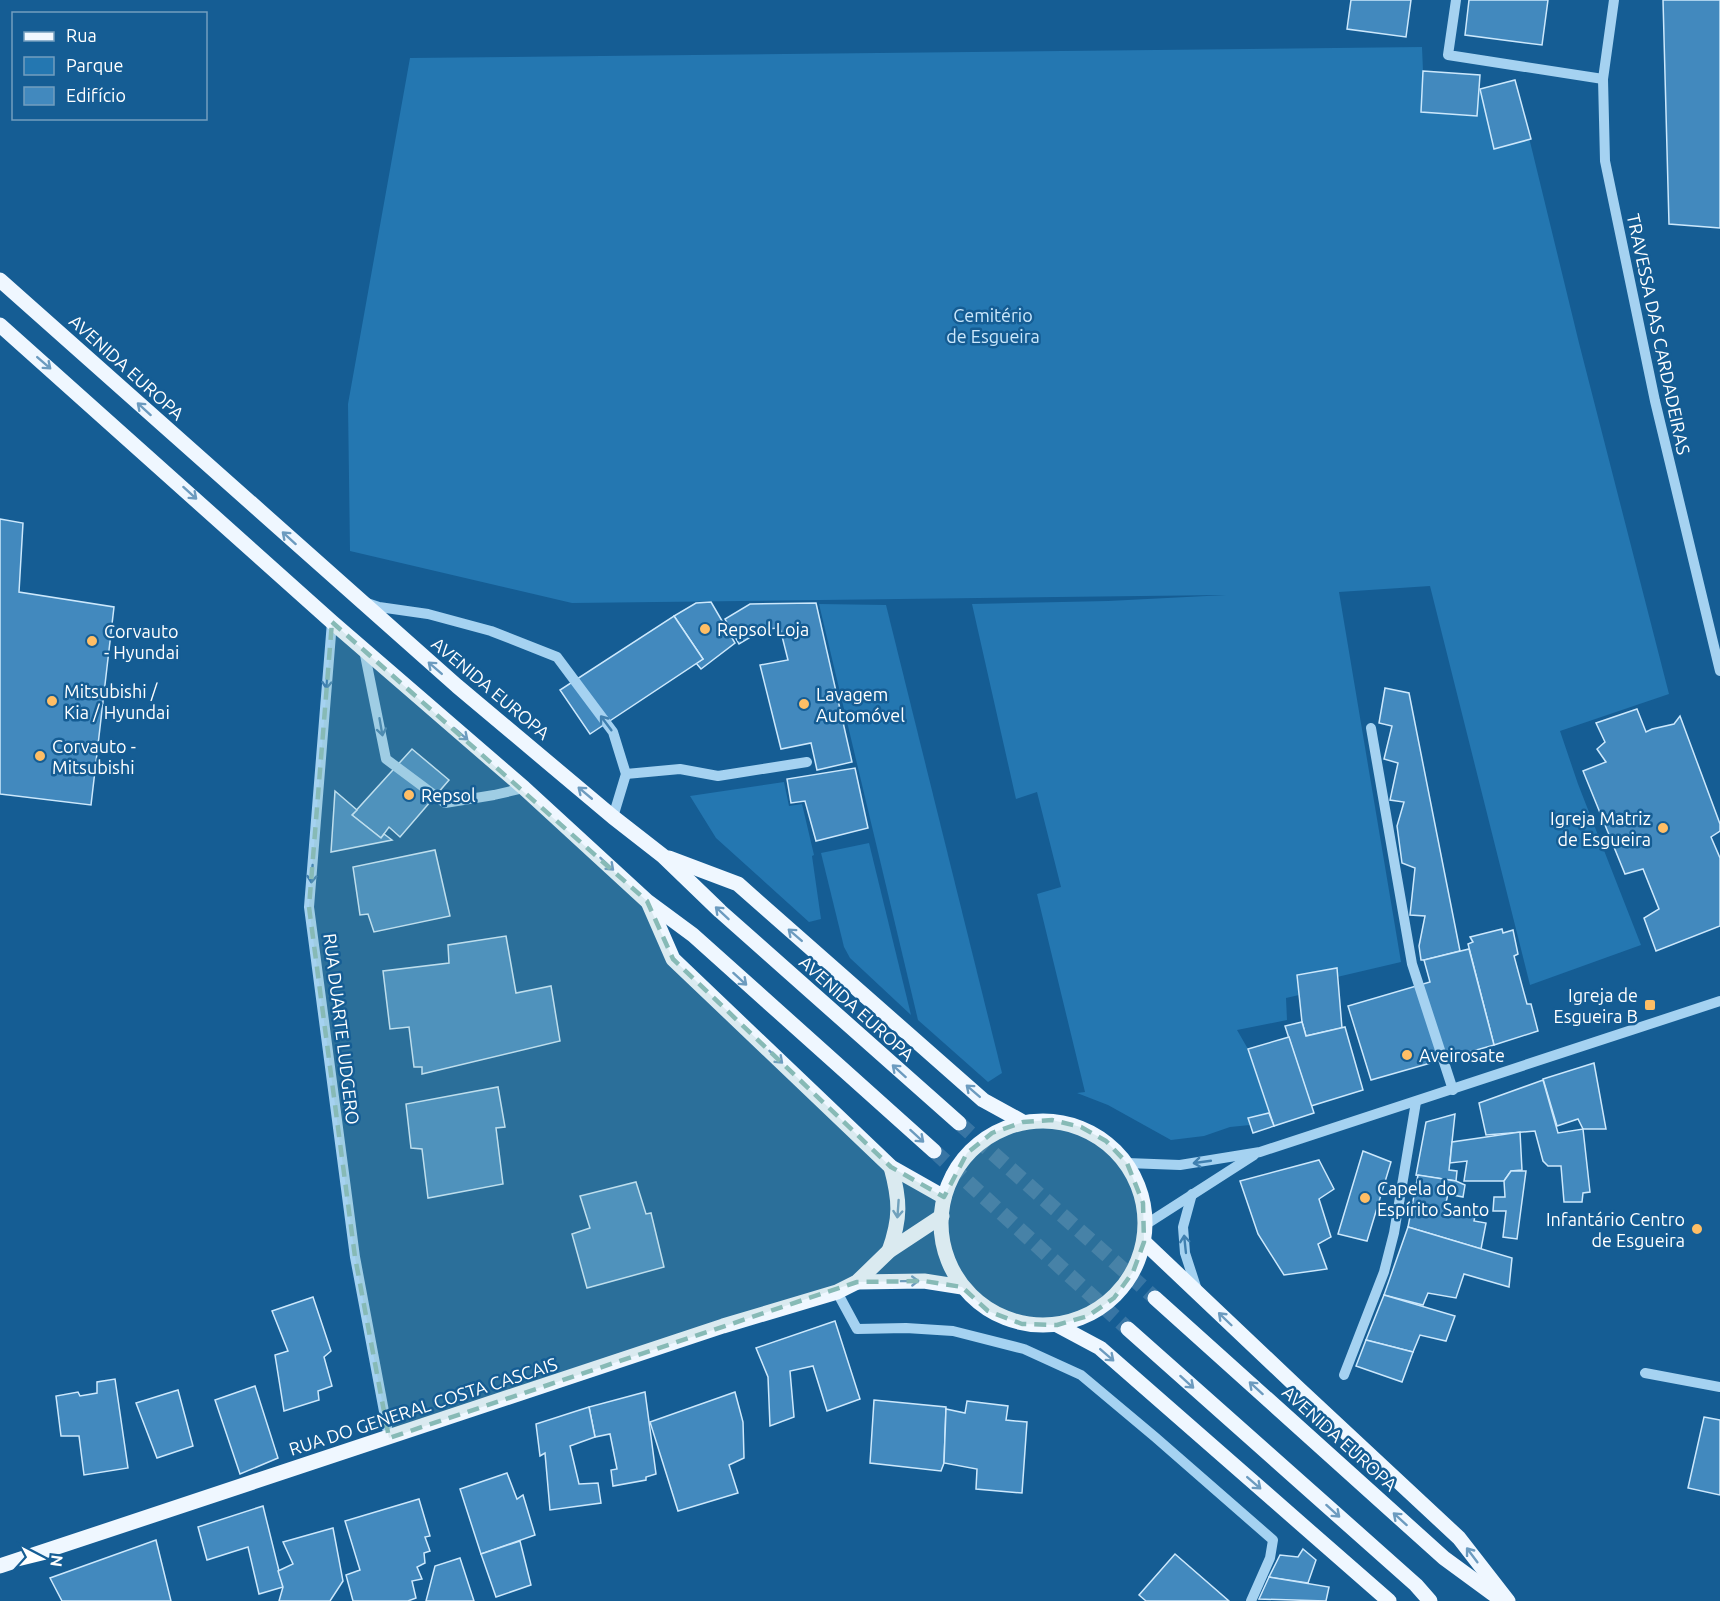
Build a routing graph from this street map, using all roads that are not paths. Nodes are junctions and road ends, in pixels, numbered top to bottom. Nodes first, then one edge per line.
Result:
1 (1456, 0) edge
2 (1614, 0) edge
3 (1603, 79) junction
4 (0, 280) edge
5 (0, 325) edge
6 (359, 600) junction
7 (332, 622) junction
8 (364, 650) junction
9 (1720, 667) edge
10 (1371, 728) dead end
11 (807, 762) dead end
12 (626, 774) junction
13 (524, 788) junction
14 (613, 817) junction
15 (663, 856) junction
16 (648, 901) junction
17 (1720, 1000) edge
18 (1453, 1090) junction
19 (1416, 1102) junction
20 (1023, 1122) junction
21 (959, 1123) tunnel mouth
22 (934, 1151) tunnel mouth
23 (1260, 1152) junction
24 (1127, 1163) junction
25 (891, 1167) junction
26 (1191, 1194) junction
27 (944, 1197) junction
28 (942, 1216) junction
29 (1145, 1225) junction
30 (1144, 1242) junction
31 (889, 1251) junction
32 (857, 1282) junction
33 (962, 1287) junction
34 (837, 1292) junction
35 (1198, 1293) junction
36 (1155, 1298) tunnel mouth
37 (1057, 1325) junction
38 (1128, 1329) tunnel mouth
39 (1645, 1373) dead end
40 (1344, 1375) dead end
41 (1720, 1387) edge
42 (389, 1438) junction
43 (0, 1566) edge
44 (1251, 1601) edge
45 (1389, 1601) edge
46 (1430, 1601) edge
47 (1503, 1601) edge
48 (1508, 1601) edge

1 - 3 street
2 - 3 street, TRAVESSA DAS CARDADEIRAS
3 - 9 street, TRAVESSA DAS CARDADEIRAS
6 -> 4 main road, AVENIDA EUROPA
5 -> 7 main road
12 -> 6 street
14 -> 6 main road, AVENIDA EUROPA
7 - 8 main road
7 -> 42 street, RUA DUARTE LUDGERO
8 -> 13 main road
8 -> 13 street
10 - 18 street
11 - 12 street
12 - 14 street
13 -> 16 main road
14 - 15 main road, AVENIDA EUROPA
20 -> 15 main road
21 -> 15 main road, AVENIDA EUROPA
16 -> 22 main road
16 -> 25 main road
17 - 18 street
18 - 19 street
19 - 23 street
19 - 40 street
20 - 24 main road
20 - 27 main road
23 -> 24 street
23 - 26 street
24 - 29 main road
25 - 27 main road
25 -> 31 main road
26 - 29 street
35 -> 26 street
27 - 28 main road
28 - 31 main road, RUA DO GENERAL COSTA CASCAIS
28 - 33 main road
29 - 30 main road
30 - 35 main road
30 - 37 main road
31 - 32 main road, RUA DO GENERAL COSTA CASCAIS
32 -> 33 main road, RUA DO GENERAL COSTA CASCAIS
32 - 34 main road, RUA DO GENERAL COSTA CASCAIS
33 - 37 main road
34 - 42 main road, RUA DO GENERAL COSTA CASCAIS
34 - 44 street
48 -> 35 main road
47 -> 36 main road, AVENIDA EUROPA
37 -> 45 main road
38 -> 46 main road
39 - 41 street
42 - 43 main road, RUA DO GENERAL COSTA CASCAIS

